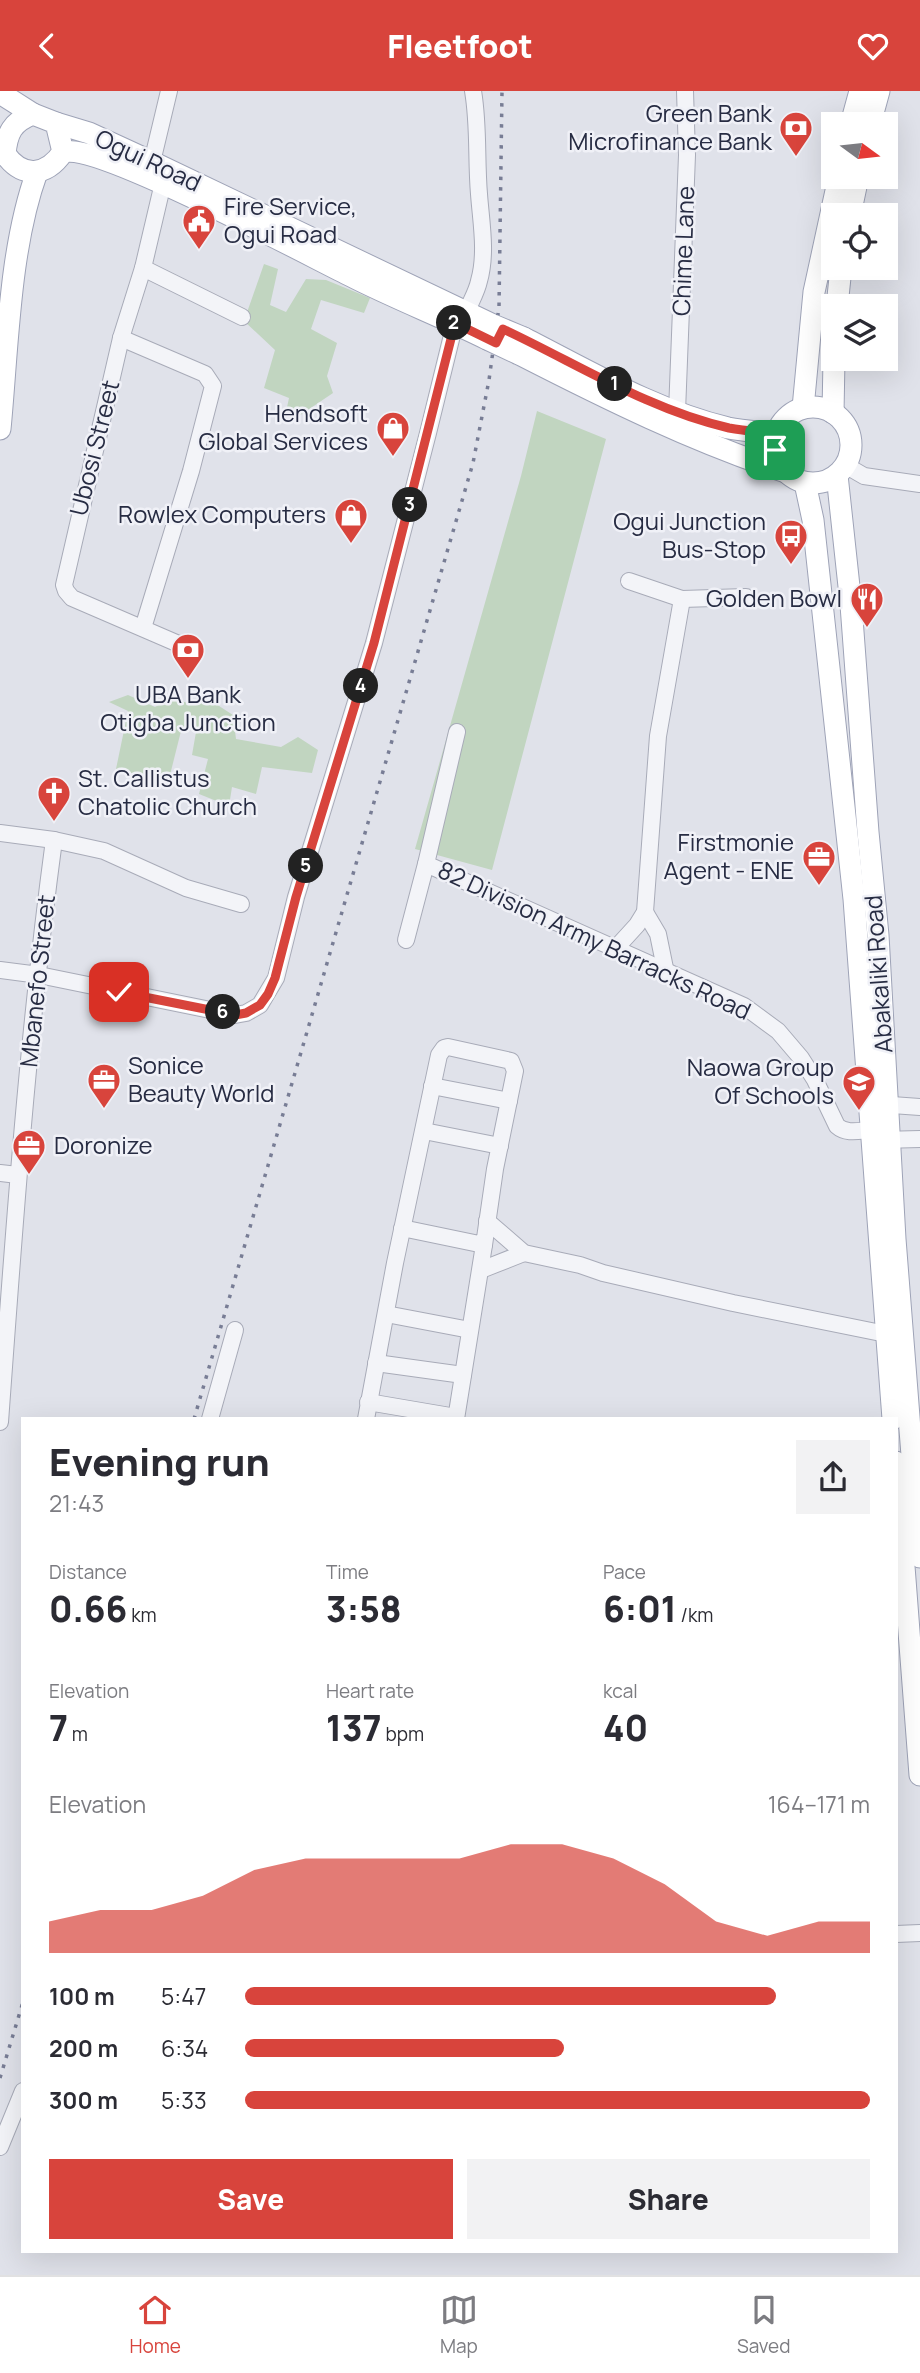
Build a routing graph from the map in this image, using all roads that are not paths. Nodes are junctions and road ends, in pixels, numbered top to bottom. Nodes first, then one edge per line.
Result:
1 (169, 91) edge
2 (473, 91) edge
3 (685, 91) edge
4 (860, 91) edge
5 (879, 91) edge
6 (0, 93) edge
7 (855, 112) edge
8 (873, 112) edge
9 (33, 114) junction
10 (56, 123) junction
11 (3, 148) edge
12 (63, 152) junction
13 (37, 171) junction
14 (154, 173) junction
15 (143, 268) junction
16 (821, 269) edge
17 (242, 317) dead end
18 (461, 317) junction
19 (121, 338) junction
20 (521, 346) junction
21 (834, 371) edge
22 (803, 408) junction
23 (677, 412) junction
24 (833, 413) junction
25 (0, 429) edge
26 (777, 434) junction
27 (841, 470) junction
28 (786, 472) junction
29 (805, 483) junction
30 (920, 484) edge
31 (629, 581) dead end
32 (746, 597) dead end
33 (682, 599) junction
34 (143, 628) junction
35 (181, 645) dead end
36 (457, 732) dead end
37 (0, 833) edge
38 (54, 840) junction
39 (426, 864) junction
40 (241, 904) dead end
41 (645, 912) junction
42 (406, 940) dead end
43 (616, 949) junction
44 (0, 969) edge
45 (666, 973) junction
46 (39, 975) junction
47 (432, 1086) junction
48 (509, 1101) junction
49 (879, 1105) junction
50 (920, 1107) edge
51 (424, 1131) junction
52 (877, 1137) junction
53 (920, 1139) edge
54 (500, 1146) junction
55 (0, 1173) edge
56 (18, 1175) junction
57 (487, 1221) junction
58 (402, 1229) junction
59 (484, 1245) junction
60 (524, 1254) junction
61 (481, 1270) junction
62 (386, 1314) junction
63 (235, 1330) dead end
64 (470, 1330) junction
65 (886, 1334) junction
66 (376, 1363) junction
67 (463, 1375) junction
68 (368, 1402) junction
69 (211, 1417) edge
70 (366, 1417) edge
71 (450, 1417) edge
72 (456, 1417) edge
73 (893, 1417) edge
74 (0, 1422) edge
75 (898, 1488) edge
76 (920, 1557) edge
77 (920, 1775) edge
78 (920, 1933) edge
79 (898, 1934) edge
80 (21, 2096) edge
81 (0, 2147) edge

1 - 14 street, Ubosi Street
2 - 18 street
3 - 23 street, Chime Lane
4 - 7 main road
5 - 8 main road
6 - 9 main road
9 - 10 main road
9 - 11 main road
10 - 12 main road
10 - 14 main road, Ogui Road
11 - 13 main road
12 - 13 main road
12 - 14 main road, Ogui Road
13 - 25 main road
14 - 15 street, Ubosi Street
14 - 18 main road, Ogui Road
15 - 17 street
15 - 19 street, Ubosi Street
16 - 22 main road
18 - 20 main road, Ogui Road, bridge
18 - 46 street
19 - 34 street, Ubosi Street
19 - 34 street
20 - 23 main road, Ogui Road
20 - 28 main road, Ogui Road
21 - 24 main road
22 - 24 main road
22 - 26 main road
23 - 26 main road, Ogui Road
24 - 27 main road
26 - 28 main road
27 - 29 main road
27 - 30 street
27 - 49 main road, Abakaliki Road
28 - 29 main road
29 - 49 main road, Abakaliki Road
31 - 33 street
32 - 33 street
33 - 41 street
34 - 35 street, Ubosi Street
36 - 39 street, 82 Division Army Barracks Road
37 - 38 street
38 - 40 street
38 - 46 street, Mbanefo Street
39 - 42 street, 82 Division Army Barracks Road
39 - 43 street, 82 Division Army Barracks Road
41 - 43 street
41 - 45 street
43 - 45 street, 82 Division Army Barracks Road
44 - 46 street
45 - 52 street, 82 Division Army Barracks Road
46 - 56 street, Mbanefo Street
47 - 48 street
47 - 48 street
47 - 51 street
48 - 54 street
49 - 50 street
49 - 52 main road, Abakaliki Road
51 - 54 street
51 - 58 street
52 - 53 street
52 - 65 main road, Abakaliki Road
52 - 76 main road, Abakaliki Road
54 - 57 street
55 - 56 street
56 - 74 street, Mbanefo Street
57 - 59 street
57 - 60 street
58 - 59 street
58 - 62 street
59 - 61 street
60 - 61 street
60 - 65 street
61 - 64 street
62 - 64 street
62 - 66 street
63 - 69 street
64 - 67 street
65 - 73 main road, Abakaliki Road
66 - 67 street
66 - 68 street
67 - 72 street
68 - 70 street
68 - 71 street
75 - 77 main road
78 - 79 street
80 - 81 street

